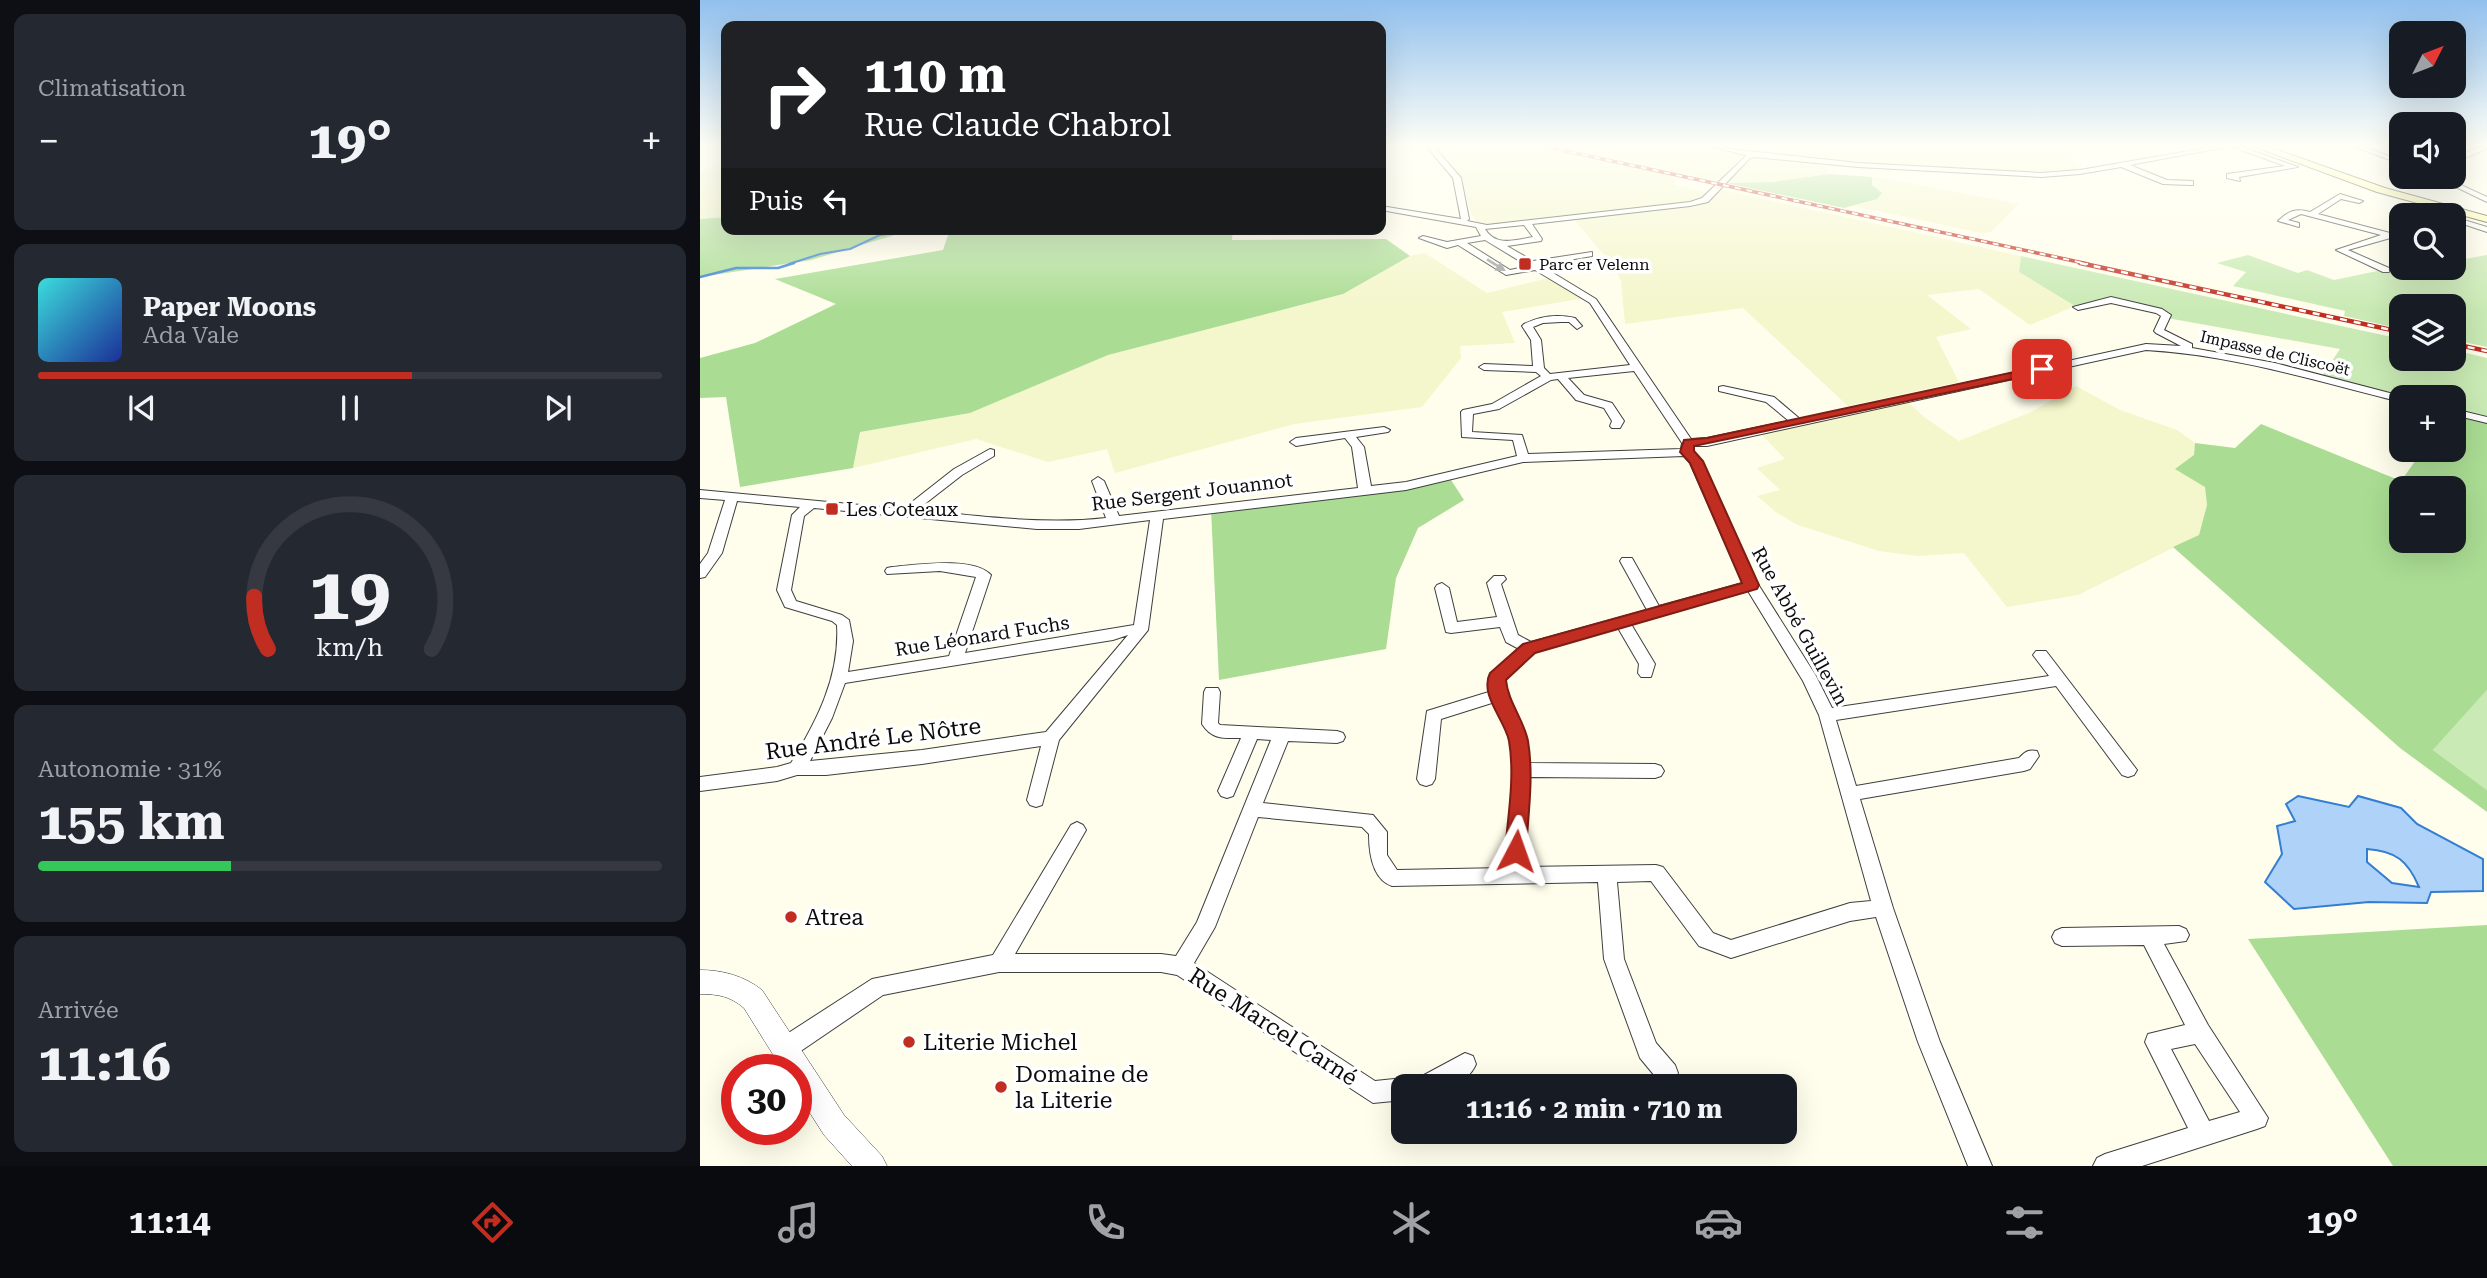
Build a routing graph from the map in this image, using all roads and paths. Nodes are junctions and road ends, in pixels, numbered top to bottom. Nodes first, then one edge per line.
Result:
1 (1462, 201) edge
2 (1700, 201) edge
3 (2332, 201) edge
4 (1386, 209) edge
5 (2311, 215) junction
6 (2466, 215) edge
7 (2487, 218) edge
8 (2466, 219) edge
9 (1461, 223) junction
10 (1527, 223) junction
11 (2296, 225) dead end
12 (1480, 227) junction
13 (2487, 230) edge
14 (2389, 235) edge
15 (2389, 235) edge
16 (1486, 237) junction
17 (1423, 238) dead end
18 (1460, 243) junction
19 (1499, 245) junction
20 (1589, 254) dead end
21 (1534, 266) junction
22 (2386, 270) dead end
23 (2078, 307) dead end
24 (1577, 326) dead end
25 (2195, 350) junction
26 (1484, 367) dead end
27 (1638, 367) junction
28 (1543, 373) junction
29 (1561, 376) junction
30 (1723, 389) dead end
31 (2389, 396) edge
32 (2466, 415) edge
33 (2487, 420) edge
34 (1797, 422) junction
35 (1616, 426) dead end
36 (1384, 430) dead end
37 (1348, 434) junction
38 (1296, 442) dead end
39 (1688, 447) junction
40 (990, 453) dead end
41 (1523, 458) junction
42 (1098, 481) dead end
43 (1366, 490) junction
44 (700, 494) edge
45 (735, 496) junction
46 (811, 503) junction
47 (907, 512) junction
48 (1157, 517) junction
49 (1114, 522) junction
50 (1627, 561) dead end
51 (892, 571) dead end
52 (700, 574) edge
53 (1499, 579) dead end
54 (1751, 585) junction
55 (1442, 588) dead end
56 (1655, 611) junction
57 (1505, 621) junction
58 (1622, 621) junction
59 (1135, 629) junction
60 (1529, 648) junction
61 (2040, 655) dead end
62 (955, 661) junction
63 (1646, 673) dead end
64 (838, 679) junction
65 (2060, 680) junction
66 (1212, 692) dead end
67 (1498, 695) junction
68 (1827, 715) junction
69 (1252, 732) junction
70 (1282, 734) junction
71 (1337, 737) dead end
72 (1051, 738) junction
73 (2031, 756) dead end
74 (797, 768) junction
75 (1521, 770) junction
76 (2128, 770) dead end
77 (1655, 771) dead end
78 (1426, 779) dead end
79 (700, 784) edge
80 (1227, 791) dead end
81 (1851, 794) junction
82 (1037, 800) dead end
83 (1252, 810) junction
84 (1077, 830) dead end
85 (1607, 873) junction
86 (1514, 875) junction
87 (1883, 908) junction
88 (2179, 935) dead end
89 (2062, 937) dead end
90 (2150, 937) junction
91 (999, 963) junction
92 (1181, 967) junction
93 (700, 982) edge
94 (2200, 1032) junction
95 (784, 1049) junction
96 (1465, 1064) dead end
97 (1667, 1073) dead end
98 (1448, 1074) edge
99 (1391, 1090) edge
100 (2204, 1135) junction
101 (872, 1166) edge
102 (1980, 1166) edge
103 (2105, 1166) edge

1 - 9 street
2 - 10 street
3 - 5 street
4 - 9 street
5 - 11 street
5 - 14 street
6 - 7 main road
8 - 13 street
9 - 12 street
10 - 12 street
10 - 19 street
12 - 16 street, Rue Abbé Guillevin
15 - 22 street
16 - 18 street
16 - 19 street, Rue Abbé Guillevin
17 - 18 street
18 -> 21 street
19 - 21 street, Rue Abbé Guillevin
20 - 21 street
21 - 27 street, Rue Abbé Guillevin
23 - 25 street
24 - 28 street
25 - 31 street, Impasse de Cliscoët
25 - 34 street, Impasse de Cliscoët
26 - 28 street
27 - 29 street
27 - 39 street, Rue Abbé Guillevin
28 - 29 street
28 - 41 street
29 - 35 street
30 - 34 street
32 - 33 street
34 - 39 street, Impasse de Cliscoët
36 - 37 street
37 - 38 street
37 - 43 street
39 - 41 street, Rue Sergent Jouannot
39 - 54 street, Rue Abbé Guillevin
40 - 47 street
41 - 43 street, Rue Sergent Jouannot
42 - 49 street
43 - 48 street, Rue Sergent Jouannot
44 - 45 street, Rue Sergent Jouannot
45 - 46 street, Rue Sergent Jouannot
45 - 52 street
46 - 47 street, Rue Sergent Jouannot
46 - 64 street
47 - 49 street, Rue Sergent Jouannot
48 - 49 street, Rue Sergent Jouannot
48 - 59 street
50 - 56 street
51 - 62 street
53 - 57 street
54 - 56 street
54 - 68 street, Rue Abbé Guillevin
55 - 57 street
56 - 58 street
57 - 60 street
58 - 60 street
58 - 63 street
59 - 62 street, Rue Léonard Fuchs
59 - 72 street
60 - 67 street
61 - 65 street
62 - 64 street, Rue Léonard Fuchs
64 - 74 street
65 - 68 street
65 - 76 street
66 - 69 street
67 - 75 street
67 - 78 street
68 - 81 street, Rue Abbé Guillevin
69 - 70 street
69 - 80 street
70 - 71 street
70 - 83 street
72 - 74 street, Rue André Le Nôtre
72 - 82 street
73 - 81 street
74 - 79 street, Rue André Le Nôtre
75 - 77 street
75 - 86 street
81 - 87 street, Rue Abbé Guillevin
83 - 86 street
83 - 92 street
84 - 91 street
85 - 86 street
85 - 87 street
85 - 97 street
87 - 102 street, Rue Abbé Guillevin
88 - 90 street
89 - 90 street
90 - 94 street
91 - 92 street, Rue Marcel Carné
91 - 95 street, Rue Marcel Carné
92 - 99 street, Rue Marcel Carné
93 - 95 street
94 - 100 street
94 - 100 street
95 - 101 street
96 - 98 street
100 - 103 street

